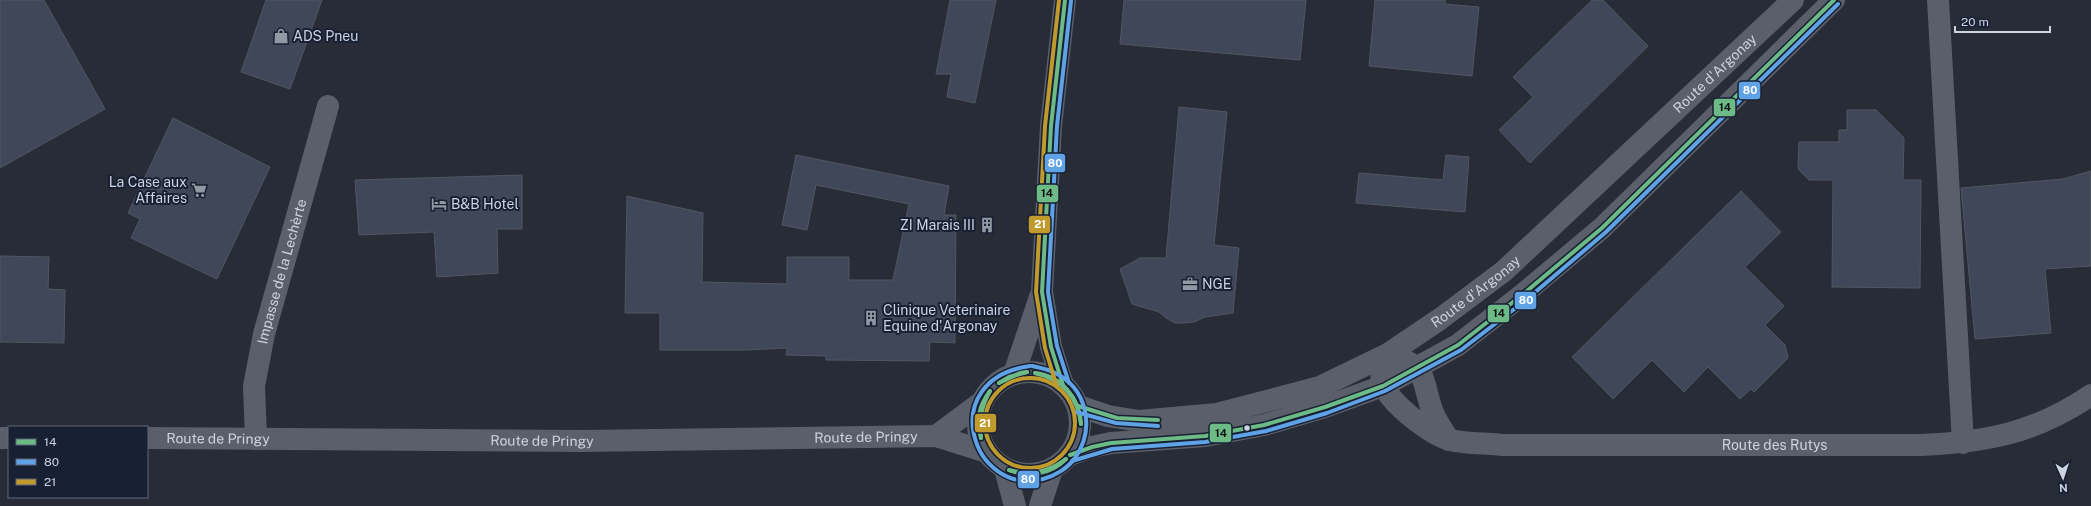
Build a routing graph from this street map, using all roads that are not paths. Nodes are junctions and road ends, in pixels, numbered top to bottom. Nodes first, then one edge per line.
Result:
1 (1065, 0) edge
2 (1793, 0) edge
3 (1834, 0) edge
4 (1938, 0) edge
5 (328, 106) dead end
6 (1042, 292) junction
7 (1388, 354) junction
8 (1418, 368) junction
9 (1014, 374) junction
10 (1063, 385) junction
11 (1383, 386) junction
12 (2091, 395) edge
13 (983, 401) junction
14 (1078, 406) junction
15 (936, 436) junction
16 (148, 438) edge
17 (256, 439) junction
18 (1449, 440) junction
19 (1963, 443) junction
20 (987, 452) junction
21 (1070, 455) junction
22 (1005, 469) junction
23 (1052, 469) junction
24 (1016, 506) edge
25 (1040, 506) edge

1 - 6 street
2 - 7 street, Route d'Argonay
3 - 8 street, Route d'Argonay
4 - 19 street
5 - 17 street, Impasse de la Lechèrte
6 - 9 street
6 - 10 street
7 - 8 street
7 - 11 street
7 - 14 street, Route d'Argonay
8 - 11 street, Route d'Argonay
8 - 18 street
9 - 10 street, Route d'Argonay
9 - 13 street, Route d'Argonay
10 - 14 street, Route d'Argonay
11 - 18 street, Route des Rutys
11 - 21 street, Route d'Argonay
12 - 19 street, Route des Rutys
13 - 15 street, Route de Pringy
13 - 20 street, Route d'Argonay
14 - 21 street, Route d'Argonay
15 - 17 street, Route de Pringy
15 - 20 street, Route de Pringy
16 - 17 street, Route de Pringy
18 - 19 street, Route des Rutys
20 - 22 street, Route d'Argonay
21 - 23 street, Route d'Argonay
22 - 23 street, Route d'Argonay
22 - 24 street
23 - 25 street

